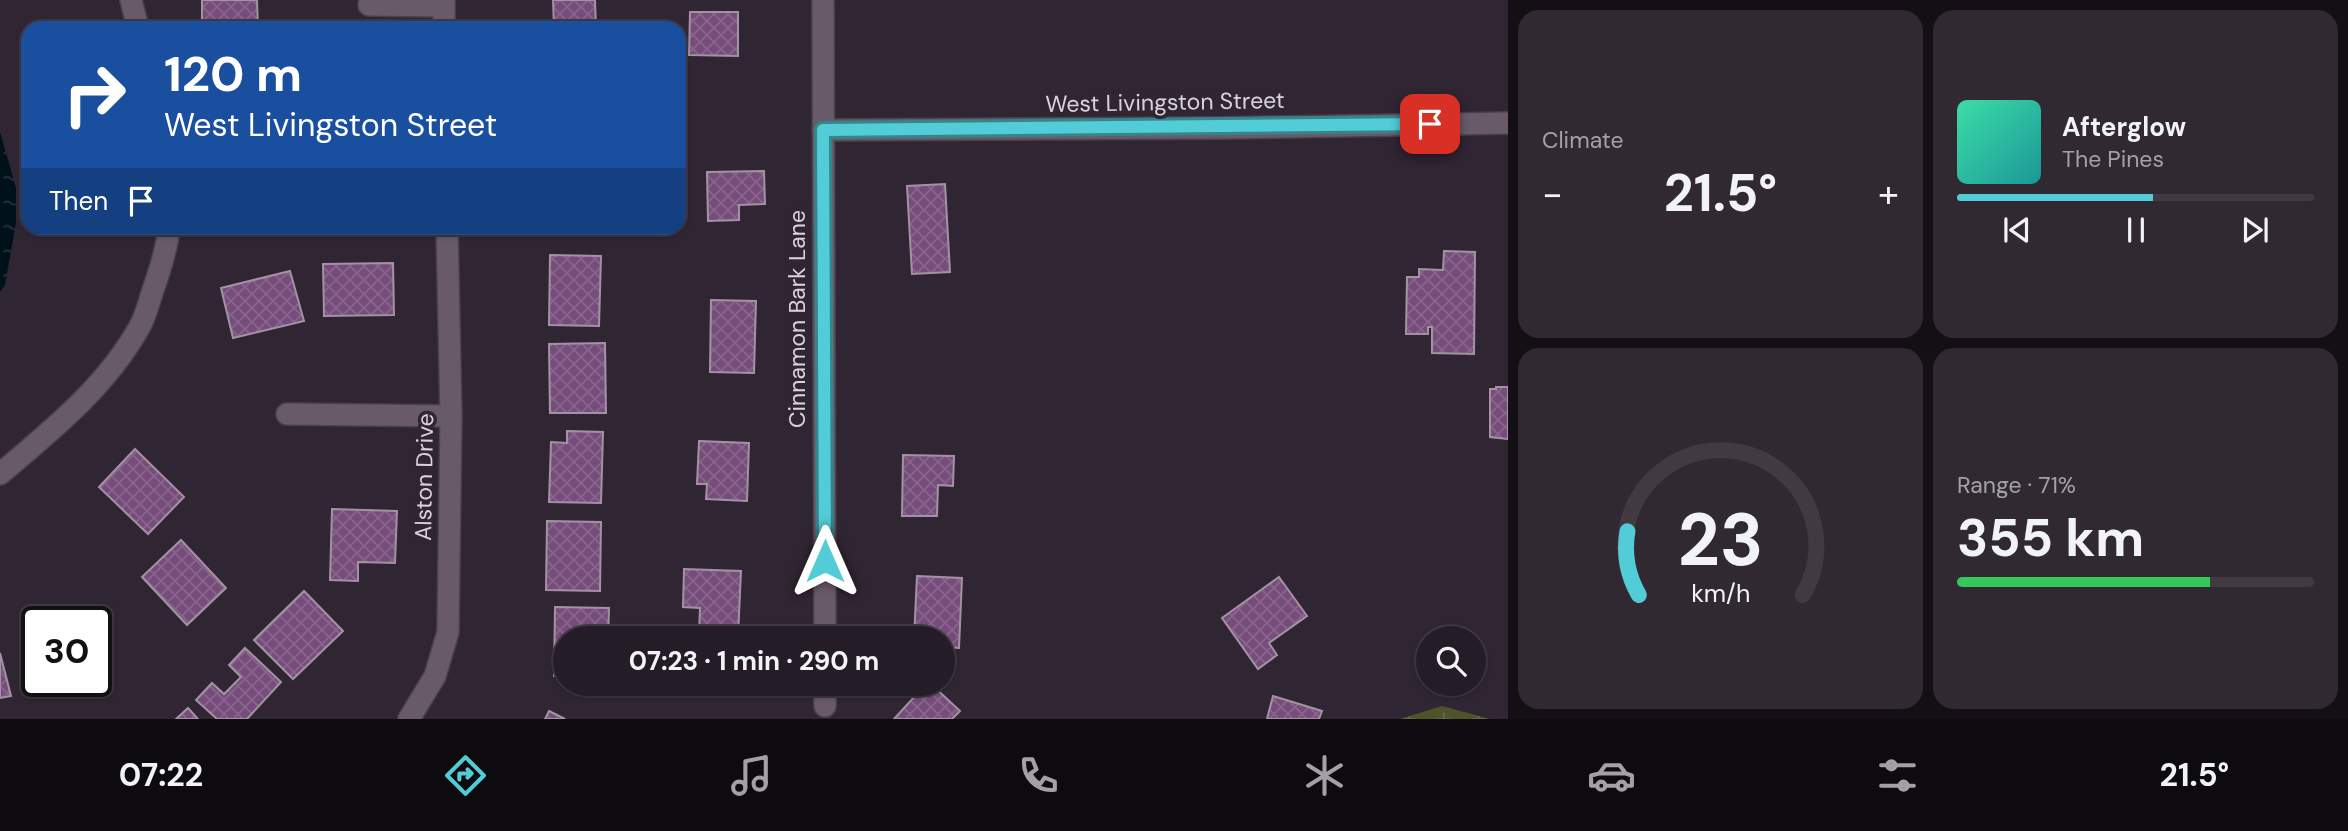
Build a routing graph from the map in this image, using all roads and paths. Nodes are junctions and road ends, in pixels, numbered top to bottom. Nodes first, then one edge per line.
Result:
1 (131, 0) edge
2 (822, 0) edge
3 (443, 3) edge
4 (369, 5) dead end
5 (136, 21) edge
6 (444, 21) edge
7 (1508, 122) edge
8 (823, 130) junction
9 (168, 235) edge
10 (447, 235) edge
11 (287, 414) dead end
12 (451, 416) junction
13 (0, 474) edge
14 (825, 626) edge
15 (825, 696) edge
16 (825, 706) dead end
17 (409, 719) edge

1 - 5 street
2 - 8 street, Cinnamon Bark Lane
3 - 4 street
3 - 6 street
7 - 8 street, West Livingston Street
8 - 14 street, Cinnamon Bark Lane
9 - 13 street
10 - 12 street, Alston Drive
11 - 12 street
12 - 17 street, Alston Drive
15 - 16 street

